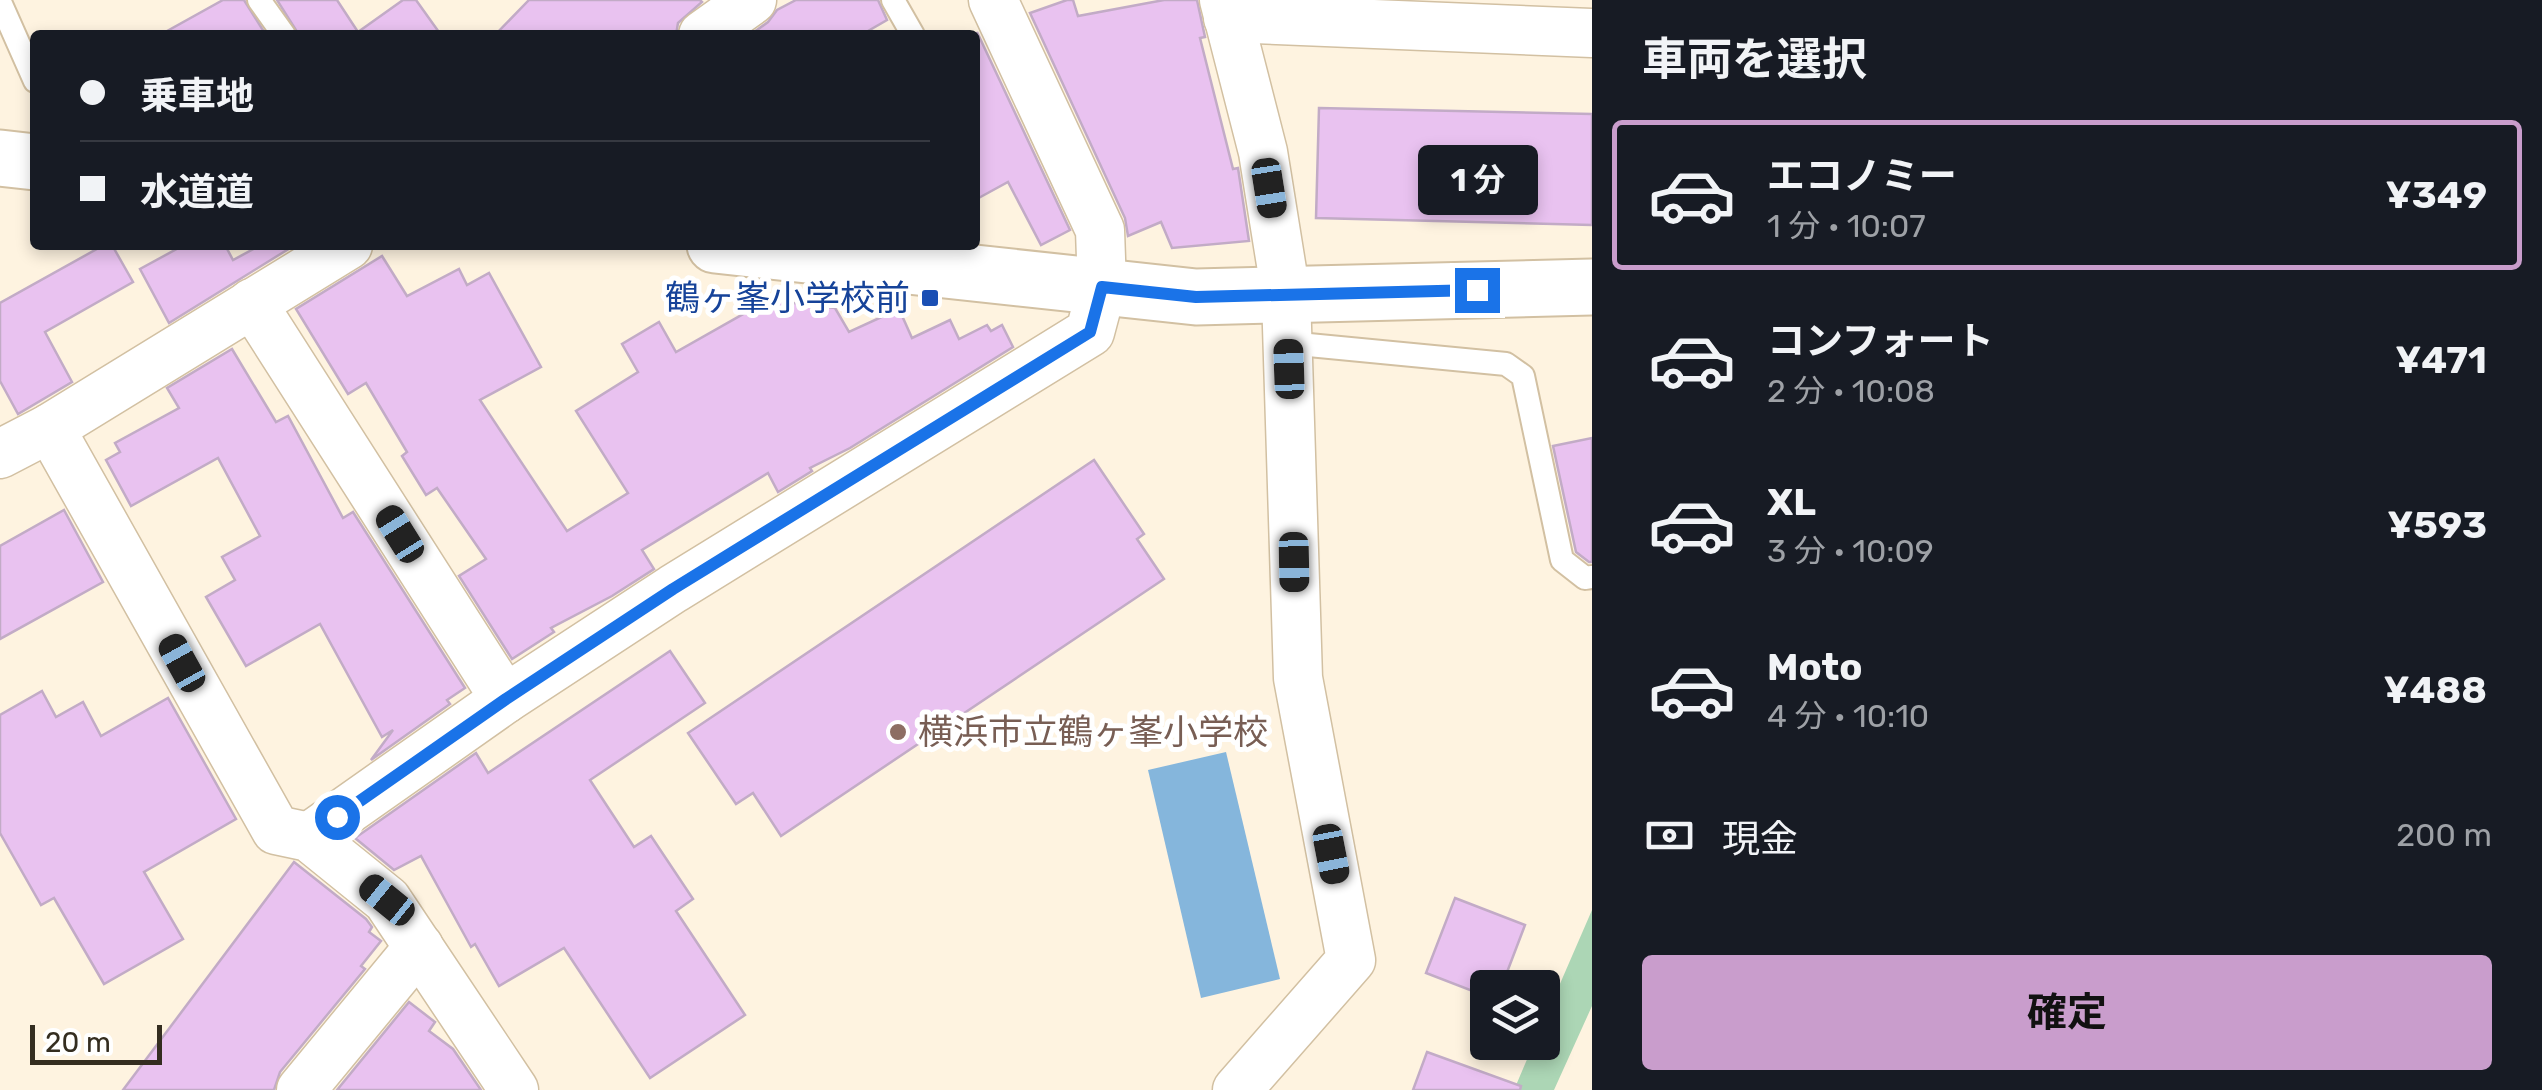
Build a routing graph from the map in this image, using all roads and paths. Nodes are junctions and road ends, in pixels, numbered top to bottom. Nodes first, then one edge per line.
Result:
1 (259, 0) edge
2 (752, 0) edge
3 (893, 0) edge
4 (993, 0) edge
5 (0, 2) edge
6 (1226, 9) edge
7 (1450, 13) edge
8 (280, 30) edge
9 (710, 30) edge
10 (910, 30) edge
11 (1592, 33) edge
12 (30, 71) edge
13 (0, 158) edge
14 (30, 161) edge
15 (340, 250) edge
16 (761, 250) edge
17 (1102, 287) junction
18 (1592, 287) edge
19 (252, 303) junction
20 (1287, 319) junction
21 (50, 428) junction
22 (0, 454) edge
23 (1592, 577) edge
24 (506, 699) junction
25 (309, 837) junction
26 (419, 947) junction
27 (301, 1090) edge
28 (514, 1090) edge
29 (1237, 1090) edge

1 - 8 lane
2 - 9 street
3 - 10 lane
4 - 17 street
5 - 12 lane
6 - 7 street
6 - 20 street
7 - 11 street
13 - 14 street
15 - 19 street
16 - 17 street
17 - 20 street
17 - 24 street
18 - 20 street
19 - 21 street
19 - 24 street
20 - 23 lane
20 - 29 street
21 - 22 street
21 - 25 street
24 - 25 street
25 - 26 street
26 - 27 street
26 - 28 street

